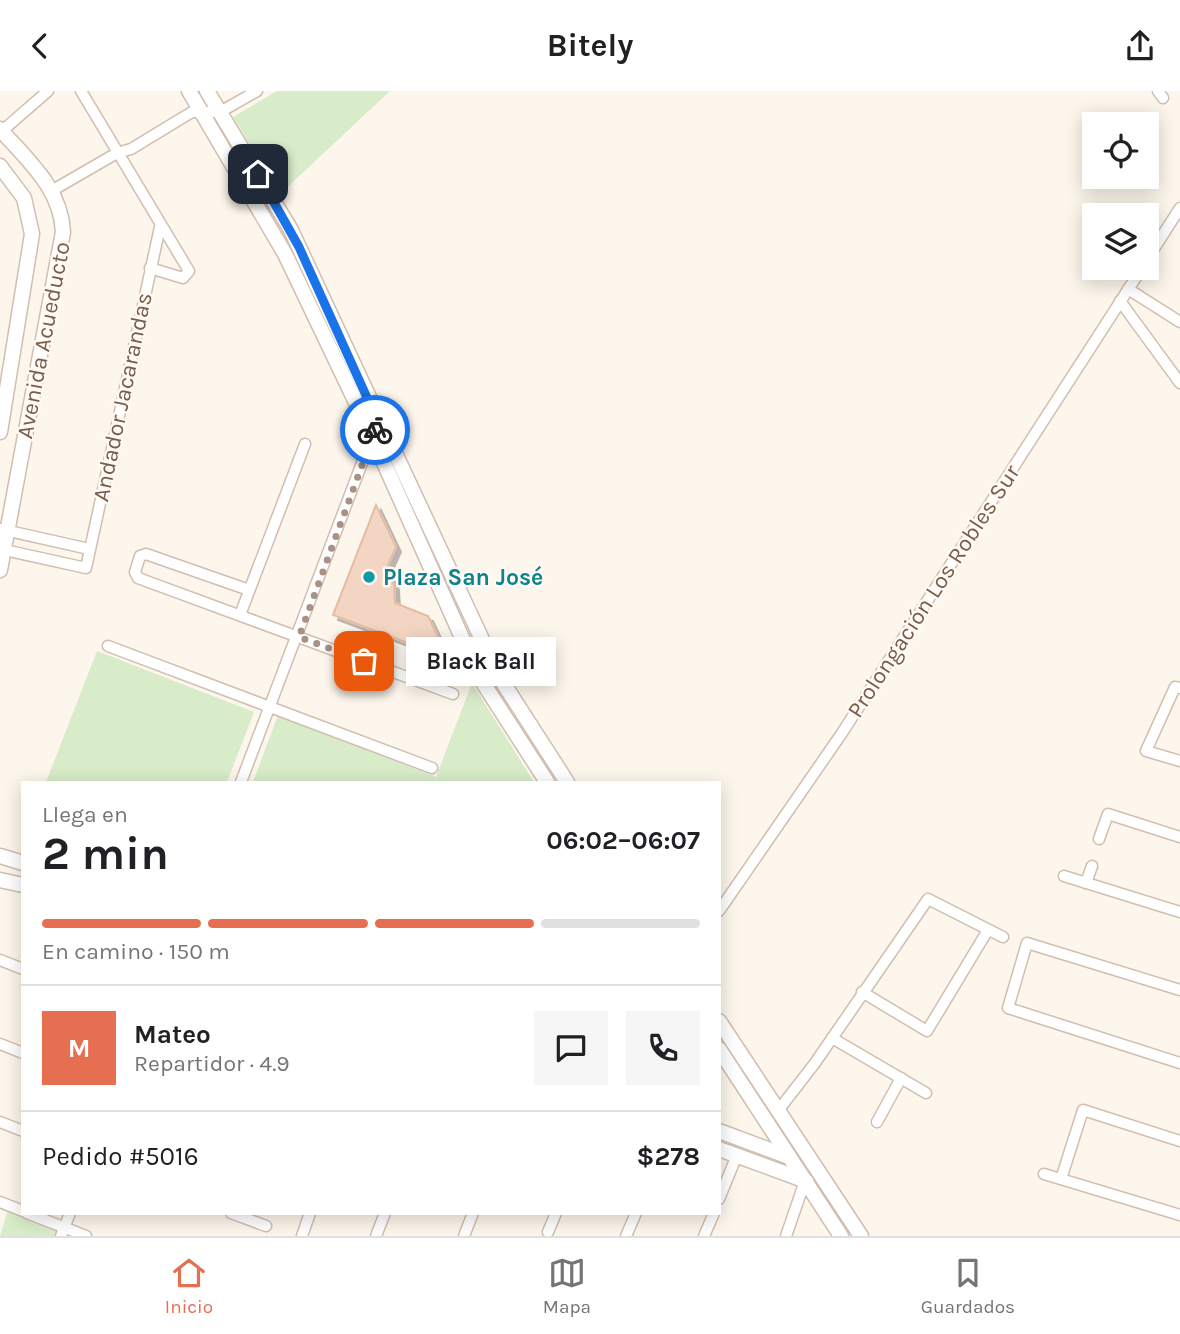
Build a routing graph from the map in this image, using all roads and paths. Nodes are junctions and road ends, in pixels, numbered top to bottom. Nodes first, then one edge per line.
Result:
1 (48, 91) edge
2 (81, 91) edge
3 (189, 91) edge
4 (207, 91) edge
5 (257, 91) edge
6 (201, 110) junction
7 (220, 112) junction
8 (1, 130) edge
9 (117, 153) junction
10 (0, 166) edge
11 (53, 190) junction
12 (1180, 208) edge
13 (160, 227) junction
14 (1159, 241) edge
15 (150, 268) junction
16 (1134, 280) edge
17 (1128, 289) junction
18 (1120, 301) junction
19 (1180, 307) edge
20 (1177, 320) edge
21 (1180, 383) edge
22 (378, 422) junction
23 (0, 432) edge
24 (372, 436) junction
25 (305, 444) dead end
26 (4, 530) edge
27 (89, 549) junction
28 (2, 550) edge
29 (0, 570) edge
30 (249, 590) junction
31 (240, 615) junction
32 (299, 637) junction
33 (108, 646) dead end
34 (1177, 688) edge
35 (453, 694) dead end
36 (271, 708) junction
37 (1180, 761) edge
38 (432, 768) dead end
39 (241, 781) edge
40 (546, 781) edge
41 (566, 781) edge
42 (1180, 837) edge
43 (1099, 839) dead end
44 (3, 857) edge
45 (21, 862) edge
46 (1092, 866) dead end
47 (1064, 876) dead end
48 (0, 879) edge
49 (1086, 883) junction
50 (21, 884) edge
51 (721, 908) edge
52 (1180, 912) edge
53 (988, 930) junction
54 (1003, 937) dead end
55 (0, 960) edge
56 (21, 968) edge
57 (1180, 990) edge
58 (862, 992) junction
59 (721, 1024) edge
60 (832, 1038) junction
61 (0, 1044) edge
62 (21, 1052) edge
63 (721, 1052) edge
64 (1180, 1063) edge
65 (901, 1078) junction
66 (926, 1093) dead end
67 (777, 1112) junction
68 (0, 1122) edge
69 (877, 1122) dead end
70 (21, 1130) edge
71 (721, 1132) edge
72 (1180, 1141) edge
73 (721, 1150) edge
74 (737, 1155) junction
75 (788, 1156) junction
76 (813, 1166) junction
77 (1044, 1174) dead end
78 (1062, 1179) junction
79 (805, 1181) junction
80 (830, 1191) junction
81 (721, 1194) edge
82 (0, 1202) edge
83 (21, 1210) edge
84 (31, 1215) edge
85 (69, 1215) edge
86 (236, 1215) edge
87 (309, 1215) edge
88 (384, 1215) edge
89 (471, 1215) edge
90 (555, 1215) edge
91 (635, 1215) edge
92 (713, 1215) edge
93 (1180, 1215) edge
94 (266, 1226) dead end
95 (62, 1232) edge
96 (465, 1232) edge
97 (548, 1233) dead end
98 (86, 1236) edge
99 (302, 1236) edge
100 (376, 1236) edge
101 (626, 1236) edge
102 (704, 1236) edge
103 (786, 1236) edge
104 (841, 1236) edge
105 (861, 1236) edge

1 - 8 street
2 - 9 street
3 - 6 street
4 - 7 street
5 - 7 street
6 - 7 street
6 - 9 street
6 - 24 street
7 - 22 street
8 - 11 street, Avenida Acueducto
9 - 11 street
9 - 13 street
10 - 23 street, Avenida Acueducto
11 - 26 street, Avenida Acueducto
12 - 14 street
13 - 15 street, Andador Jacarandas
13 - 15 street
15 - 27 street, Andador Jacarandas
16 - 17 street, Prolongación Los Robles Sur
17 - 18 street, Prolongación Los Robles Sur
17 - 20 street
18 - 21 street
18 - 51 street, Prolongación Los Robles Sur
19 - 20 street
22 - 24 street
22 - 41 street
24 - 32 street
24 - 40 street
25 - 30 street
26 - 27 street
26 - 28 street, Avenida Acueducto
27 - 28 street, Andador Jacarandas
28 - 29 street, Avenida Acueducto
30 - 31 street
30 - 31 street
31 - 32 street
32 - 35 street
32 - 36 street
33 - 36 street
34 - 37 street
36 - 38 street
36 - 39 street
42 - 43 street
44 - 45 street
44 - 48 street
46 - 49 street
47 - 49 street
48 - 50 street
49 - 52 street
53 - 54 street
53 - 58 street
53 - 58 street
55 - 56 street
57 - 64 street
58 - 60 street
59 - 67 street
60 - 65 street
60 - 67 street
61 - 62 street
63 - 75 street
65 - 66 street
65 - 69 street
67 - 76 street
68 - 70 street
71 - 75 street
72 - 78 street
73 - 74 street
74 - 79 street
74 - 81 street
75 - 76 street
75 - 79 street
76 - 80 street
77 - 78 street
78 - 93 street
79 - 80 street
79 - 103 street
79 - 104 street
80 - 105 street
82 - 83 street
84 - 95 street
85 - 95 street
86 - 94 street
87 - 99 street
88 - 100 street
89 - 96 street
90 - 97 street
91 - 101 street
92 - 102 street
95 - 98 street

